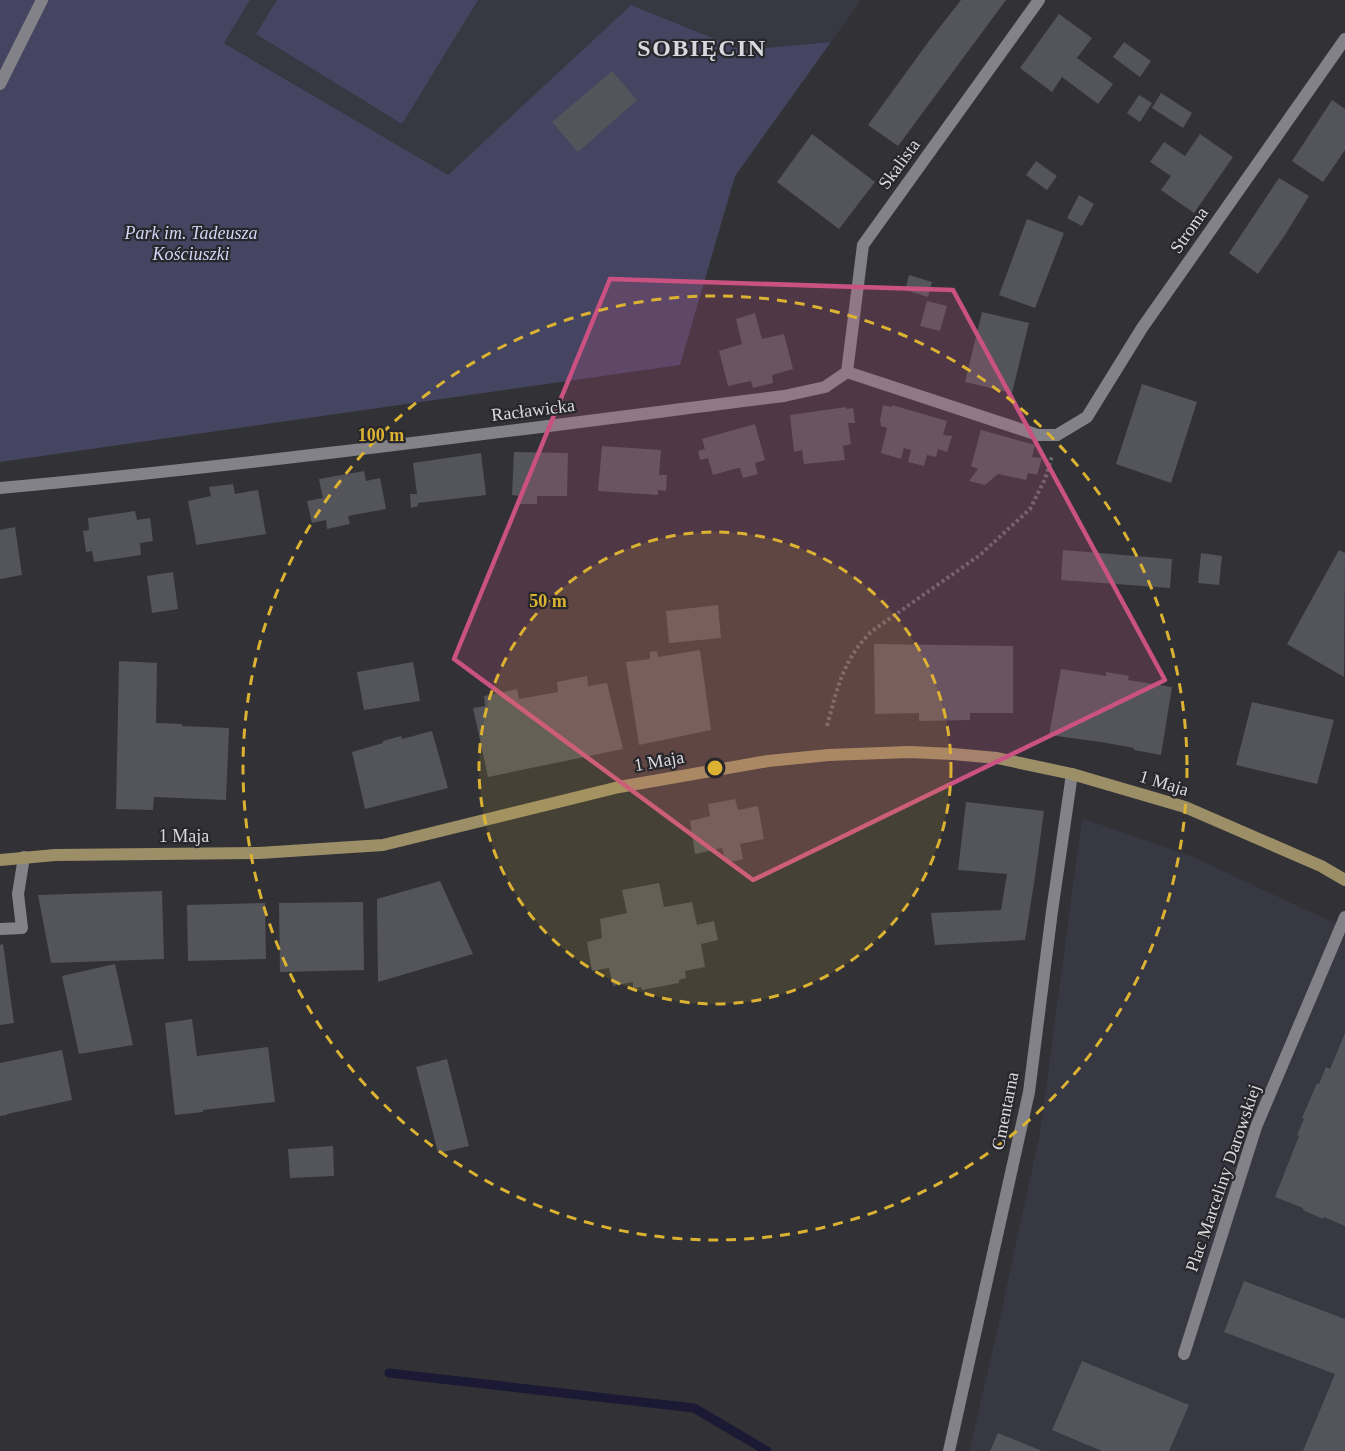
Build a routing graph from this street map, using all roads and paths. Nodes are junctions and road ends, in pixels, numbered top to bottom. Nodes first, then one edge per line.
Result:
1 (42, 0) edge
2 (1039, 0) edge
3 (1345, 39) edge
4 (0, 84) edge
5 (847, 372) junction
6 (1052, 455) dead end
7 (0, 488) edge
8 (827, 726) dead end
9 (1072, 774) junction
10 (24, 857) junction
11 (0, 860) edge
12 (1345, 880) edge
13 (1345, 917) edge
14 (0, 929) edge
15 (1184, 1354) dead end
16 (949, 1451) edge

1 - 4 street
2 - 5 street, Skalista
3 - 5 street, Stroma
5 - 7 street, Racławicka
6 - 8 path
9 - 10 street, 1 Maja
9 - 12 street, 1 Maja
9 - 16 street, Cmentarna
10 - 11 street, 1 Maja
10 - 14 street
13 - 15 street, Plac Marceliny Darowskiej

